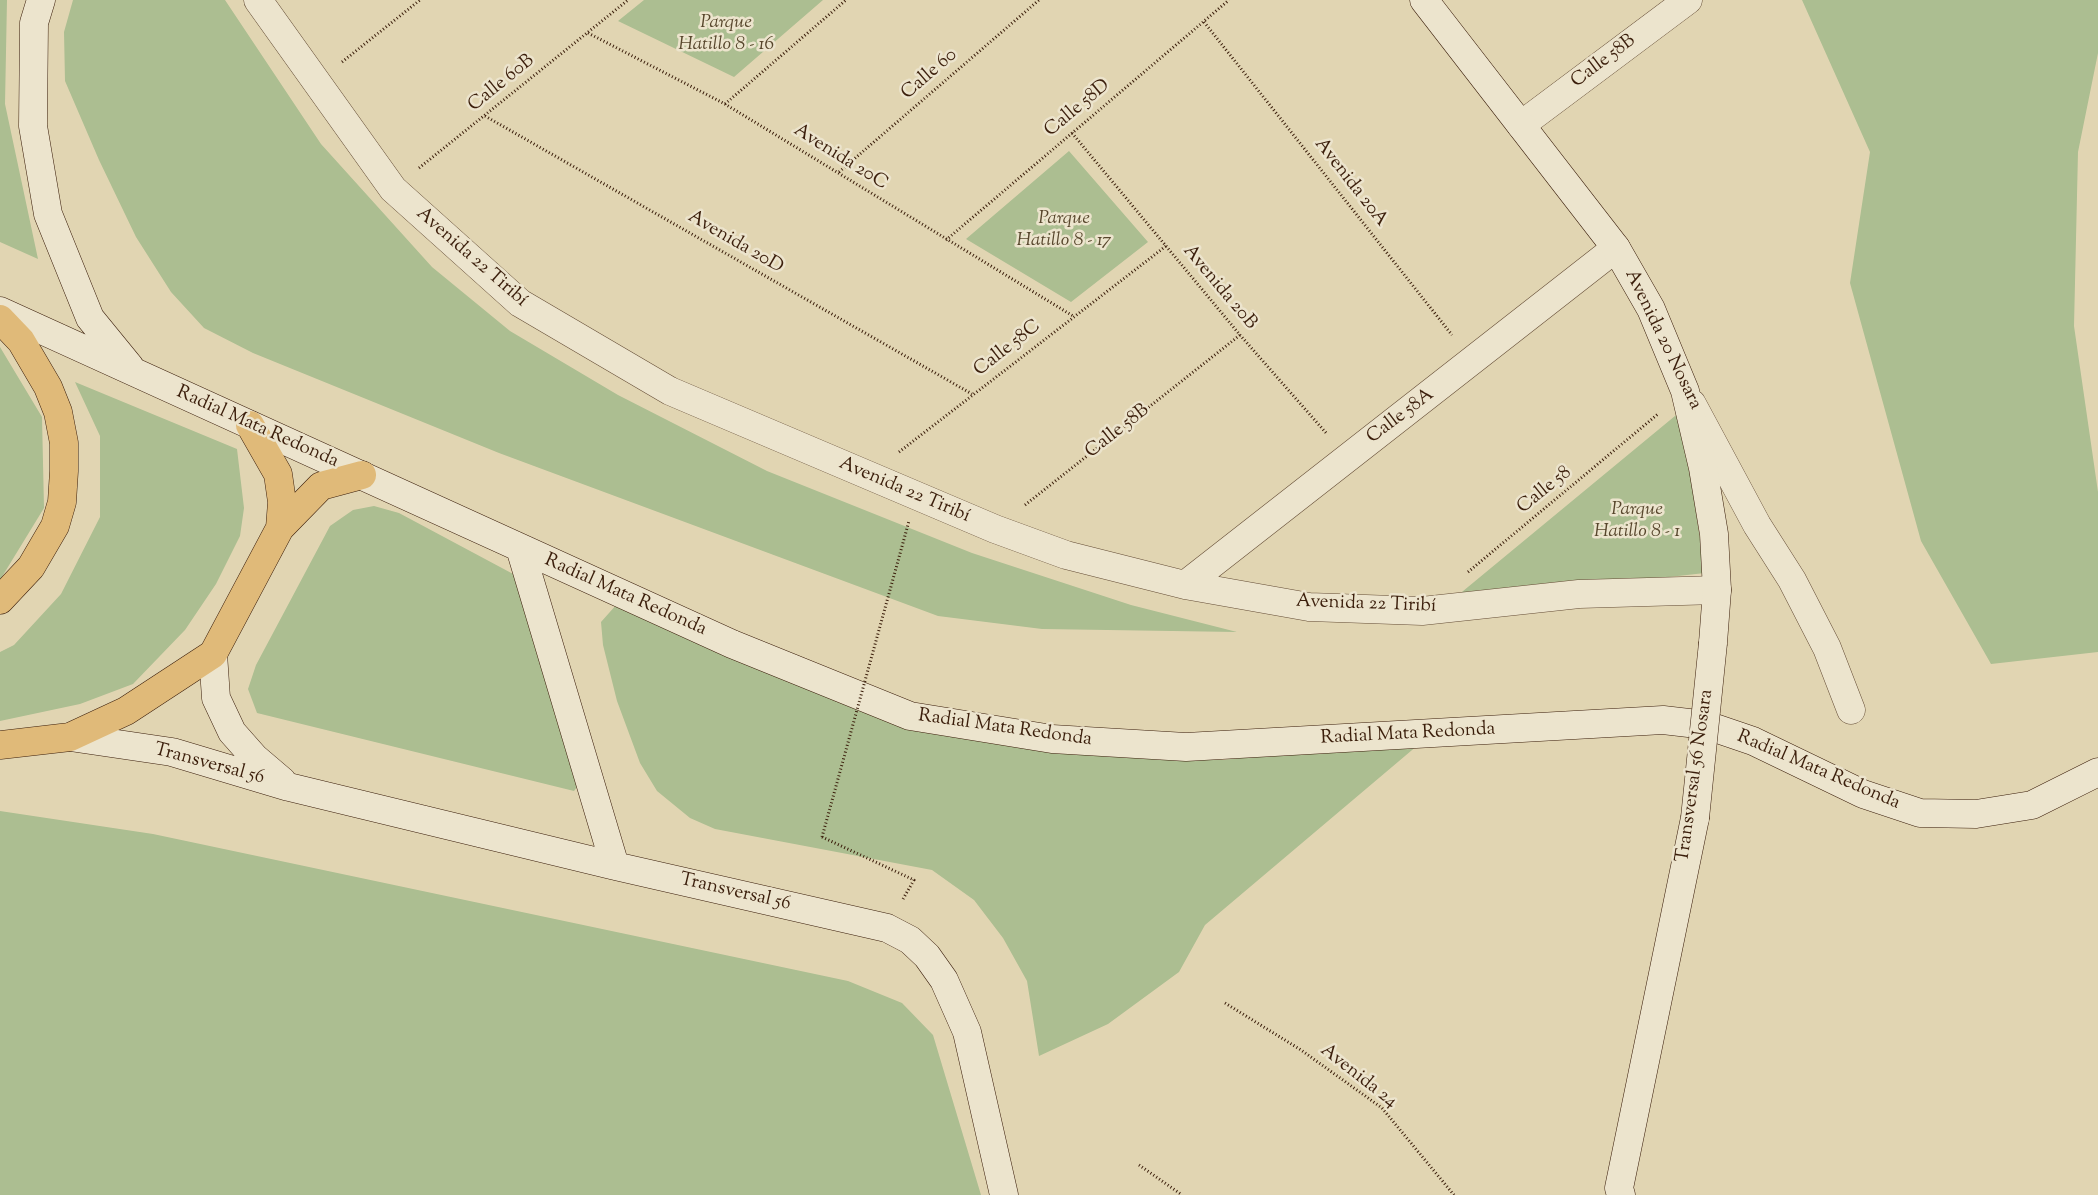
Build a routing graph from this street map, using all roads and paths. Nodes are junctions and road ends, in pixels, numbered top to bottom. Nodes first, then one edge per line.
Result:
1 (41, 0) edge
2 (258, 0) edge
3 (420, 0) edge
4 (628, 0) edge
5 (846, 0) edge
6 (1039, 0) edge
7 (1229, 0) edge
8 (1424, 0) edge
9 (1688, 0) edge
10 (1204, 22) junction
11 (588, 33) junction
12 (317, 83) junction
13 (725, 104) junction
14 (485, 116) junction
15 (1521, 125) junction
16 (1072, 133) junction
17 (839, 172) junction
18 (393, 189) junction
19 (946, 240) junction
20 (1166, 246) junction
21 (1616, 248) junction
22 (0, 311) edge
23 (1073, 316) junction
24 (0, 319) edge
25 (1240, 335) junction
26 (1474, 361) junction
27 (134, 372) junction
28 (1685, 392) junction
29 (972, 394) junction
30 (250, 426) junction
31 (1348, 458) junction
32 (362, 475) junction
33 (869, 476) junction
34 (909, 521) dead end
35 (280, 528) junction
36 (995, 529) junction
37 (520, 548) junction
38 (1460, 579) dead end
39 (1185, 585) junction
40 (1717, 590) junction
41 (0, 600) edge
42 (213, 654) junction
43 (1851, 710) dead end
44 (70, 737) junction
45 (0, 745) edge
46 (2098, 772) edge
47 (289, 787) junction
48 (615, 866) junction
49 (914, 880) dead end
50 (1225, 1003) dead end
51 (1139, 1165) dead end
52 (1616, 1193) edge
53 (1004, 1195) edge
54 (1182, 1195) edge
55 (1454, 1195) edge

1 - 27 street
2 - 12 street, Avenida 22 Tiribí
3 - 12 path
4 - 11 path, Calle 60B
5 - 13 path
6 - 17 path, Calle 60
7 - 10 path, Calle 58D
8 - 15 street, Avenida 20 Nosara
9 - 15 street, Calle 58B
10 - 16 path, Calle 58D
10 - 26 path, Avenida 20A
11 - 13 path, Avenida 20C
11 - 14 path, Calle 60B
12 - 18 street, Avenida 22 Tiribí
13 - 17 path, Avenida 20C
14 - 18 path, Calle 60B
14 - 29 path, Avenida 20D
15 - 21 street, Avenida 20 Nosara
16 - 19 path, Calle 58D
16 - 20 path, Avenida 20B
17 - 19 path, Avenida 20C
18 - 33 street, Avenida 22 Tiribí
19 - 23 path, Avenida 20C
20 - 23 path, Calle 58C
20 - 25 path, Avenida 20B
21 - 26 street, Calle 58A
21 - 28 street, Avenida 20 Nosara
22 - 27 street, Radial Mata Redonda
23 - 29 path, Calle 58C
24 - 41 highway
25 - 31 path, Avenida 20B
25 - 36 path, Calle 58B
26 - 31 street, Calle 58A
27 - 30 street, Radial Mata Redonda
28 - 38 path, Calle 58
28 - 40 street, Transversal 56 Nosara
28 - 43 street, Avenida 20 Nosara
29 - 33 path, Calle 58C
30 - 32 street, Radial Mata Redonda
30 - 35 highway
31 - 39 street, Calle 58A
32 - 35 highway
32 - 37 street, Radial Mata Redonda
33 - 36 street, Avenida 22 Tiribí
34 - 49 path, bridge
35 - 42 highway
36 - 39 street, Avenida 22 Tiribí
37 - 46 street, Radial Mata Redonda
37 - 48 street
39 - 40 street, Avenida 22 Tiribí
40 - 52 street, Transversal 56 Nosara, bridge
42 - 44 highway
42 - 47 street, Transversal 56
44 - 45 highway
44 - 47 street, Transversal 56
47 - 48 street, Transversal 56
48 - 53 street, Transversal 56
50 - 55 path, Avenida 24
51 - 54 path

